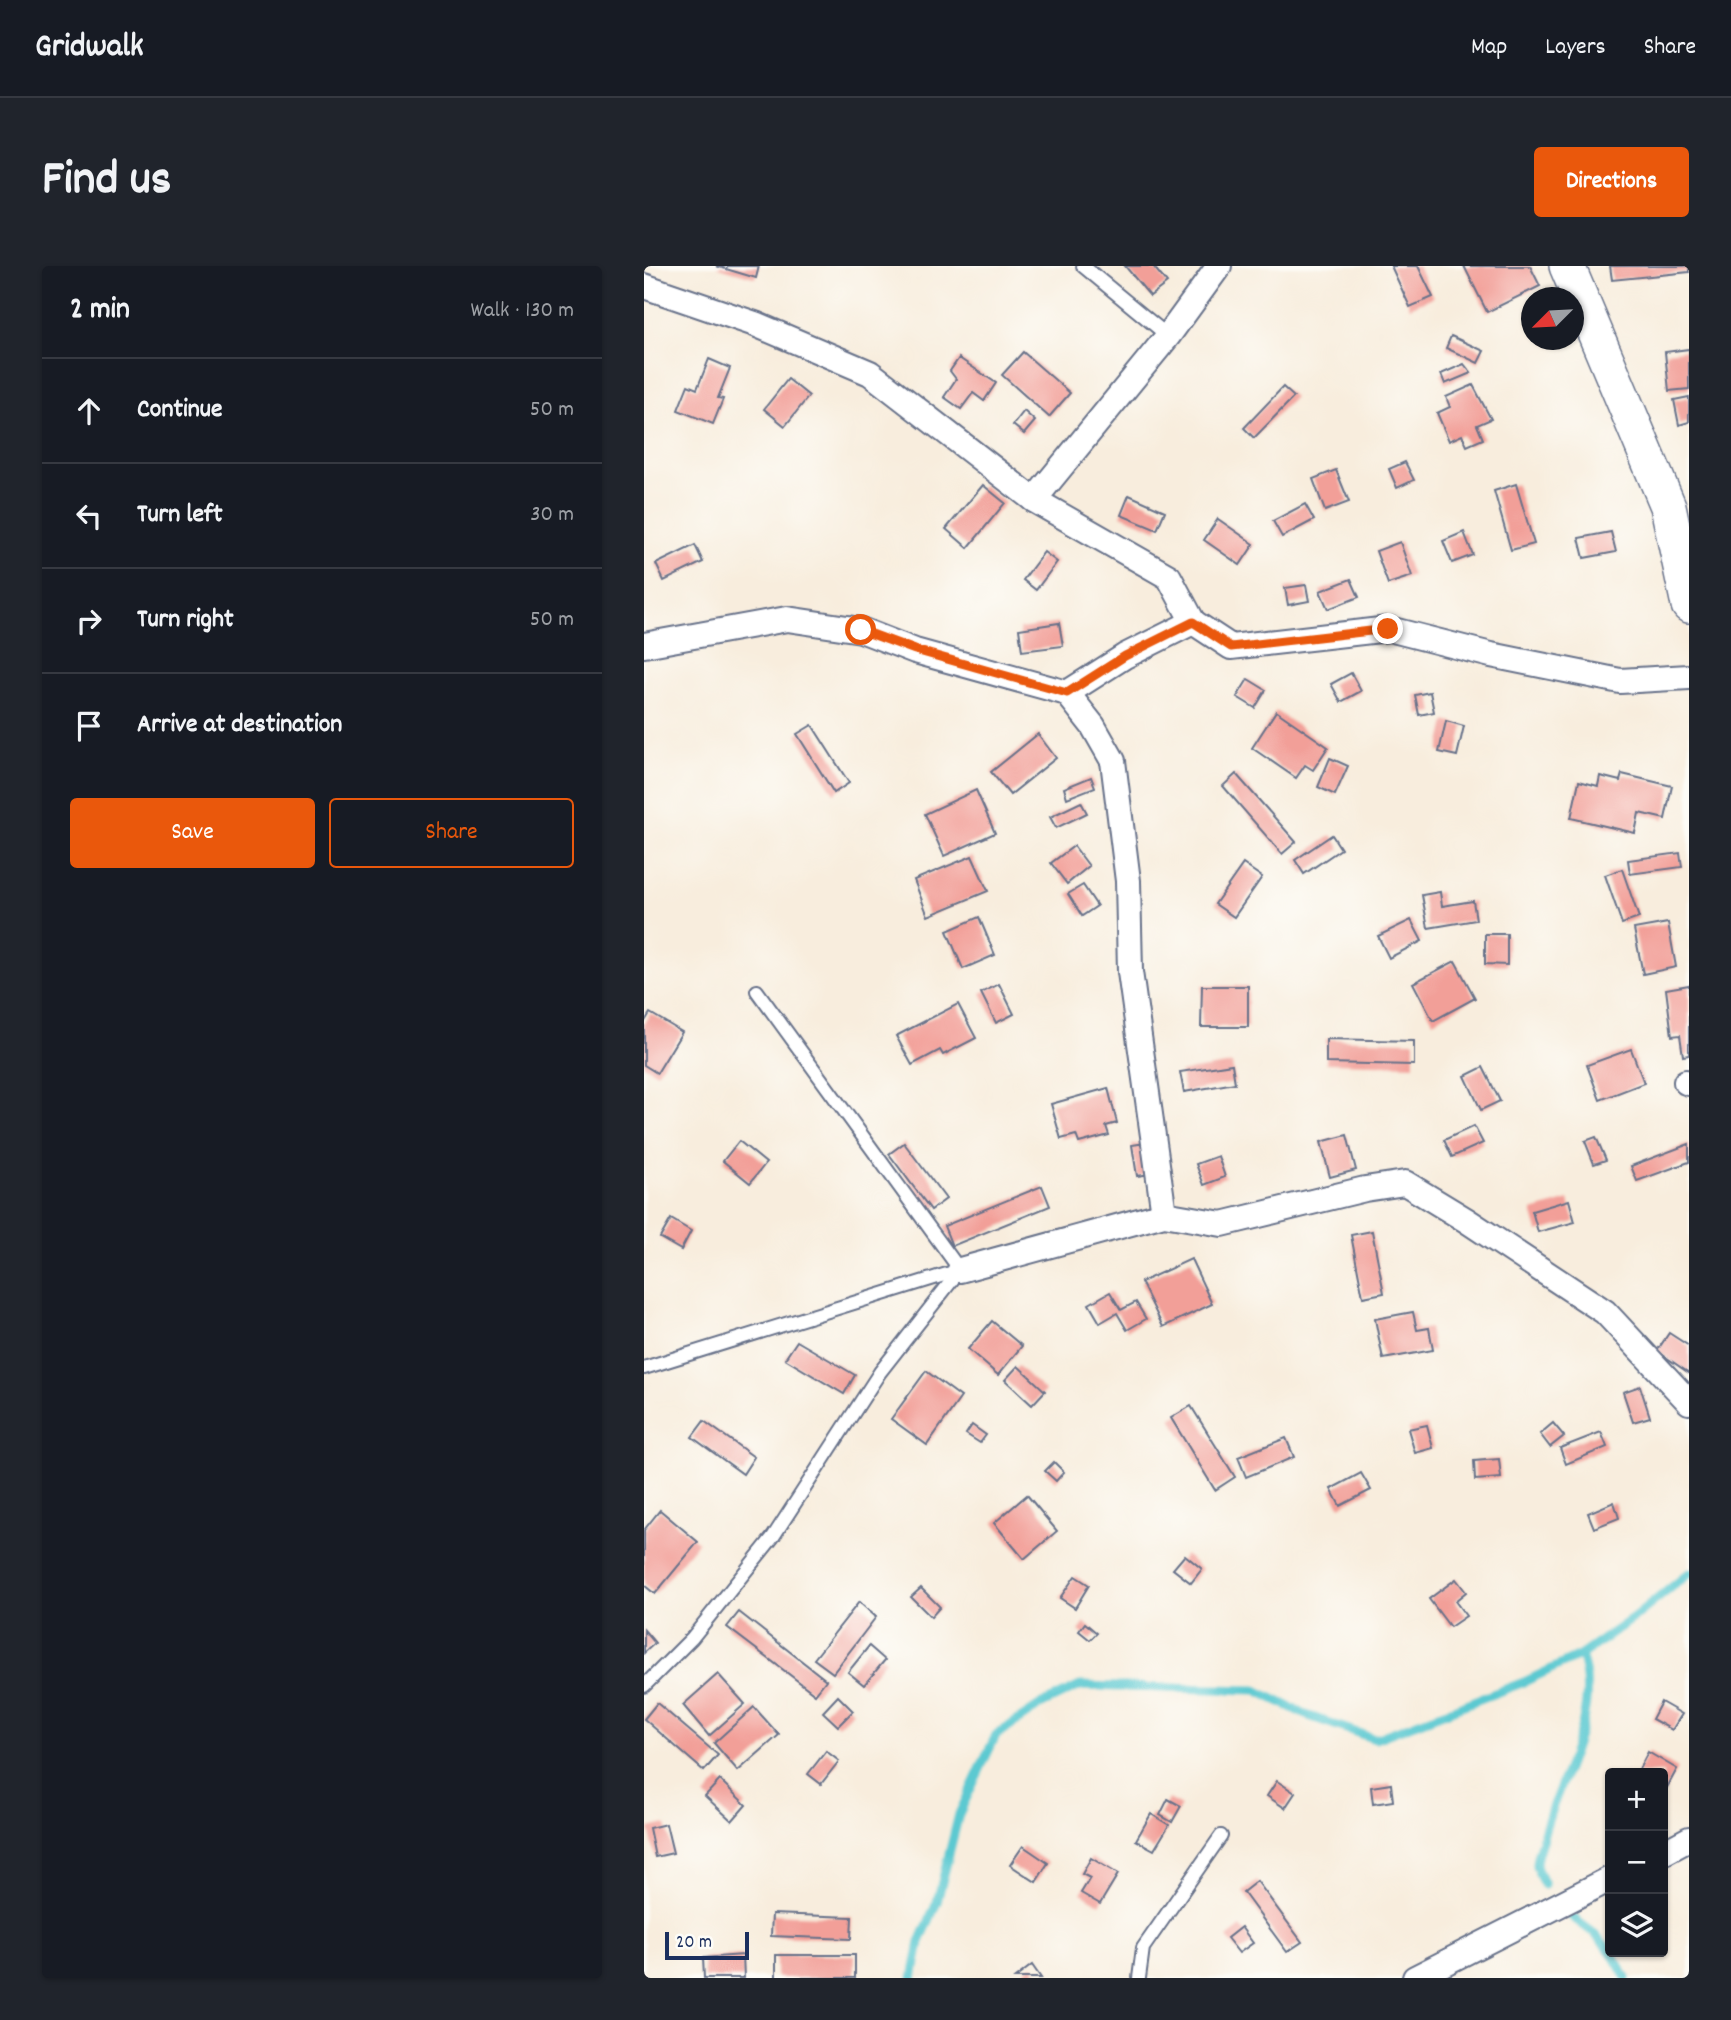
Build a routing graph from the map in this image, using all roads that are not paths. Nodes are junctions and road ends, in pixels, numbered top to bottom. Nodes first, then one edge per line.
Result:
1 (1083, 266) edge
2 (1219, 266) edge
3 (1567, 266) edge
4 (644, 286) edge
5 (1168, 335) junction
6 (1034, 500) junction
7 (1689, 605) edge
8 (1193, 622) junction
9 (644, 645) edge
10 (1689, 677) edge
11 (1067, 693) junction
12 (757, 991) dead end
13 (1164, 1214) junction
14 (960, 1270) junction
15 (644, 1368) edge
16 (1689, 1402) edge
17 (644, 1686) edge
18 (1221, 1836) dead end
19 (1688, 1842) edge
20 (1668, 1851) edge
21 (1605, 1882) edge
22 (1139, 1978) edge
23 (1415, 1978) edge

1 - 5 lane
2 - 5 street
3 - 7 street
4 - 6 street
5 - 6 street
6 - 8 street
8 - 10 street
8 - 11 street
9 - 11 street
11 - 13 street
12 - 14 lane
13 - 14 street
13 - 16 street
14 - 15 lane
14 - 17 lane
18 - 22 lane
19 - 20 street
21 - 23 street

